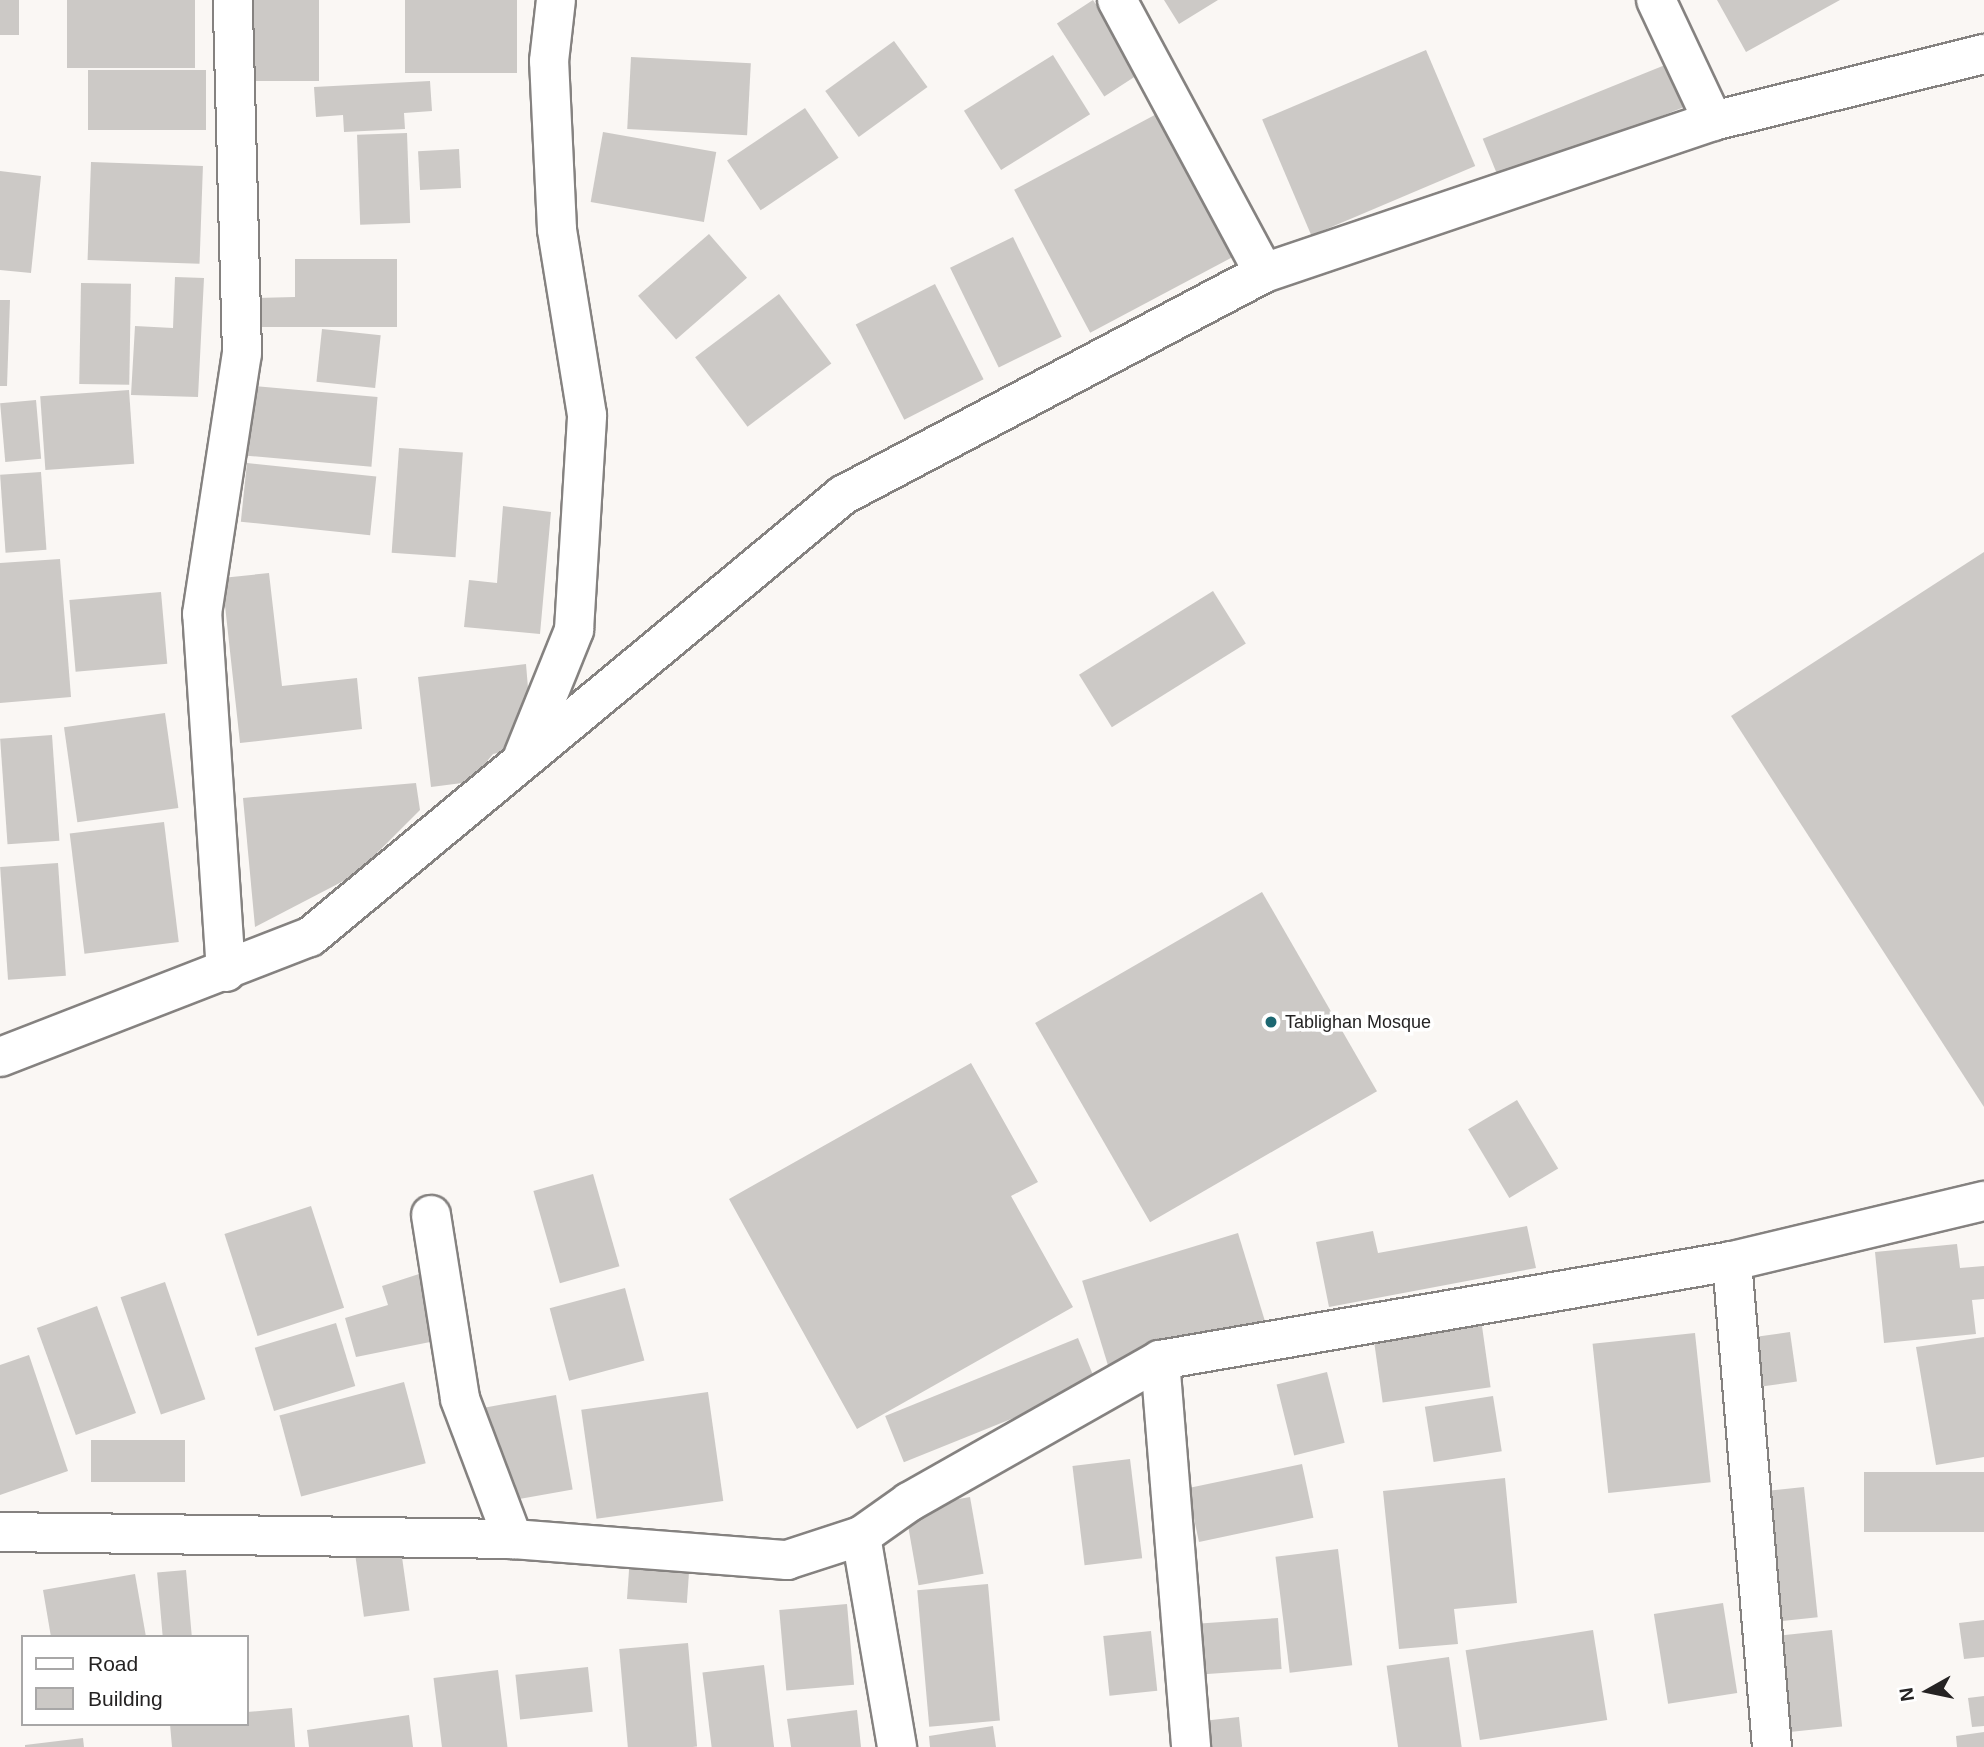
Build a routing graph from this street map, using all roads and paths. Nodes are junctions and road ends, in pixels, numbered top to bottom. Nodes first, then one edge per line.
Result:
1 (233, 0) edge
2 (556, 0) edge
3 (1117, 0) edge
4 (1656, 0) edge
5 (1984, 54) edge
6 (1713, 121) junction
7 (1264, 273) junction
8 (522, 760) junction
9 (226, 972) junction
10 (0, 1058) edge
11 (1984, 1201) edge
12 (431, 1215) dead end
13 (1732, 1261) junction
14 (1160, 1360) junction
15 (0, 1532) edge
16 (861, 1536) junction
17 (513, 1539) junction
18 (897, 1747) edge
19 (1191, 1747) edge
20 (1772, 1747) edge

1 - 9 street
2 - 8 street
3 - 7 street
4 - 6 street
5 - 6 street
6 - 7 street
7 - 8 street
8 - 9 street
9 - 10 street
11 - 13 street
12 - 17 street
13 - 14 street
13 - 20 street
14 - 16 street
14 - 19 street
15 - 17 street
16 - 17 street
16 - 18 street

